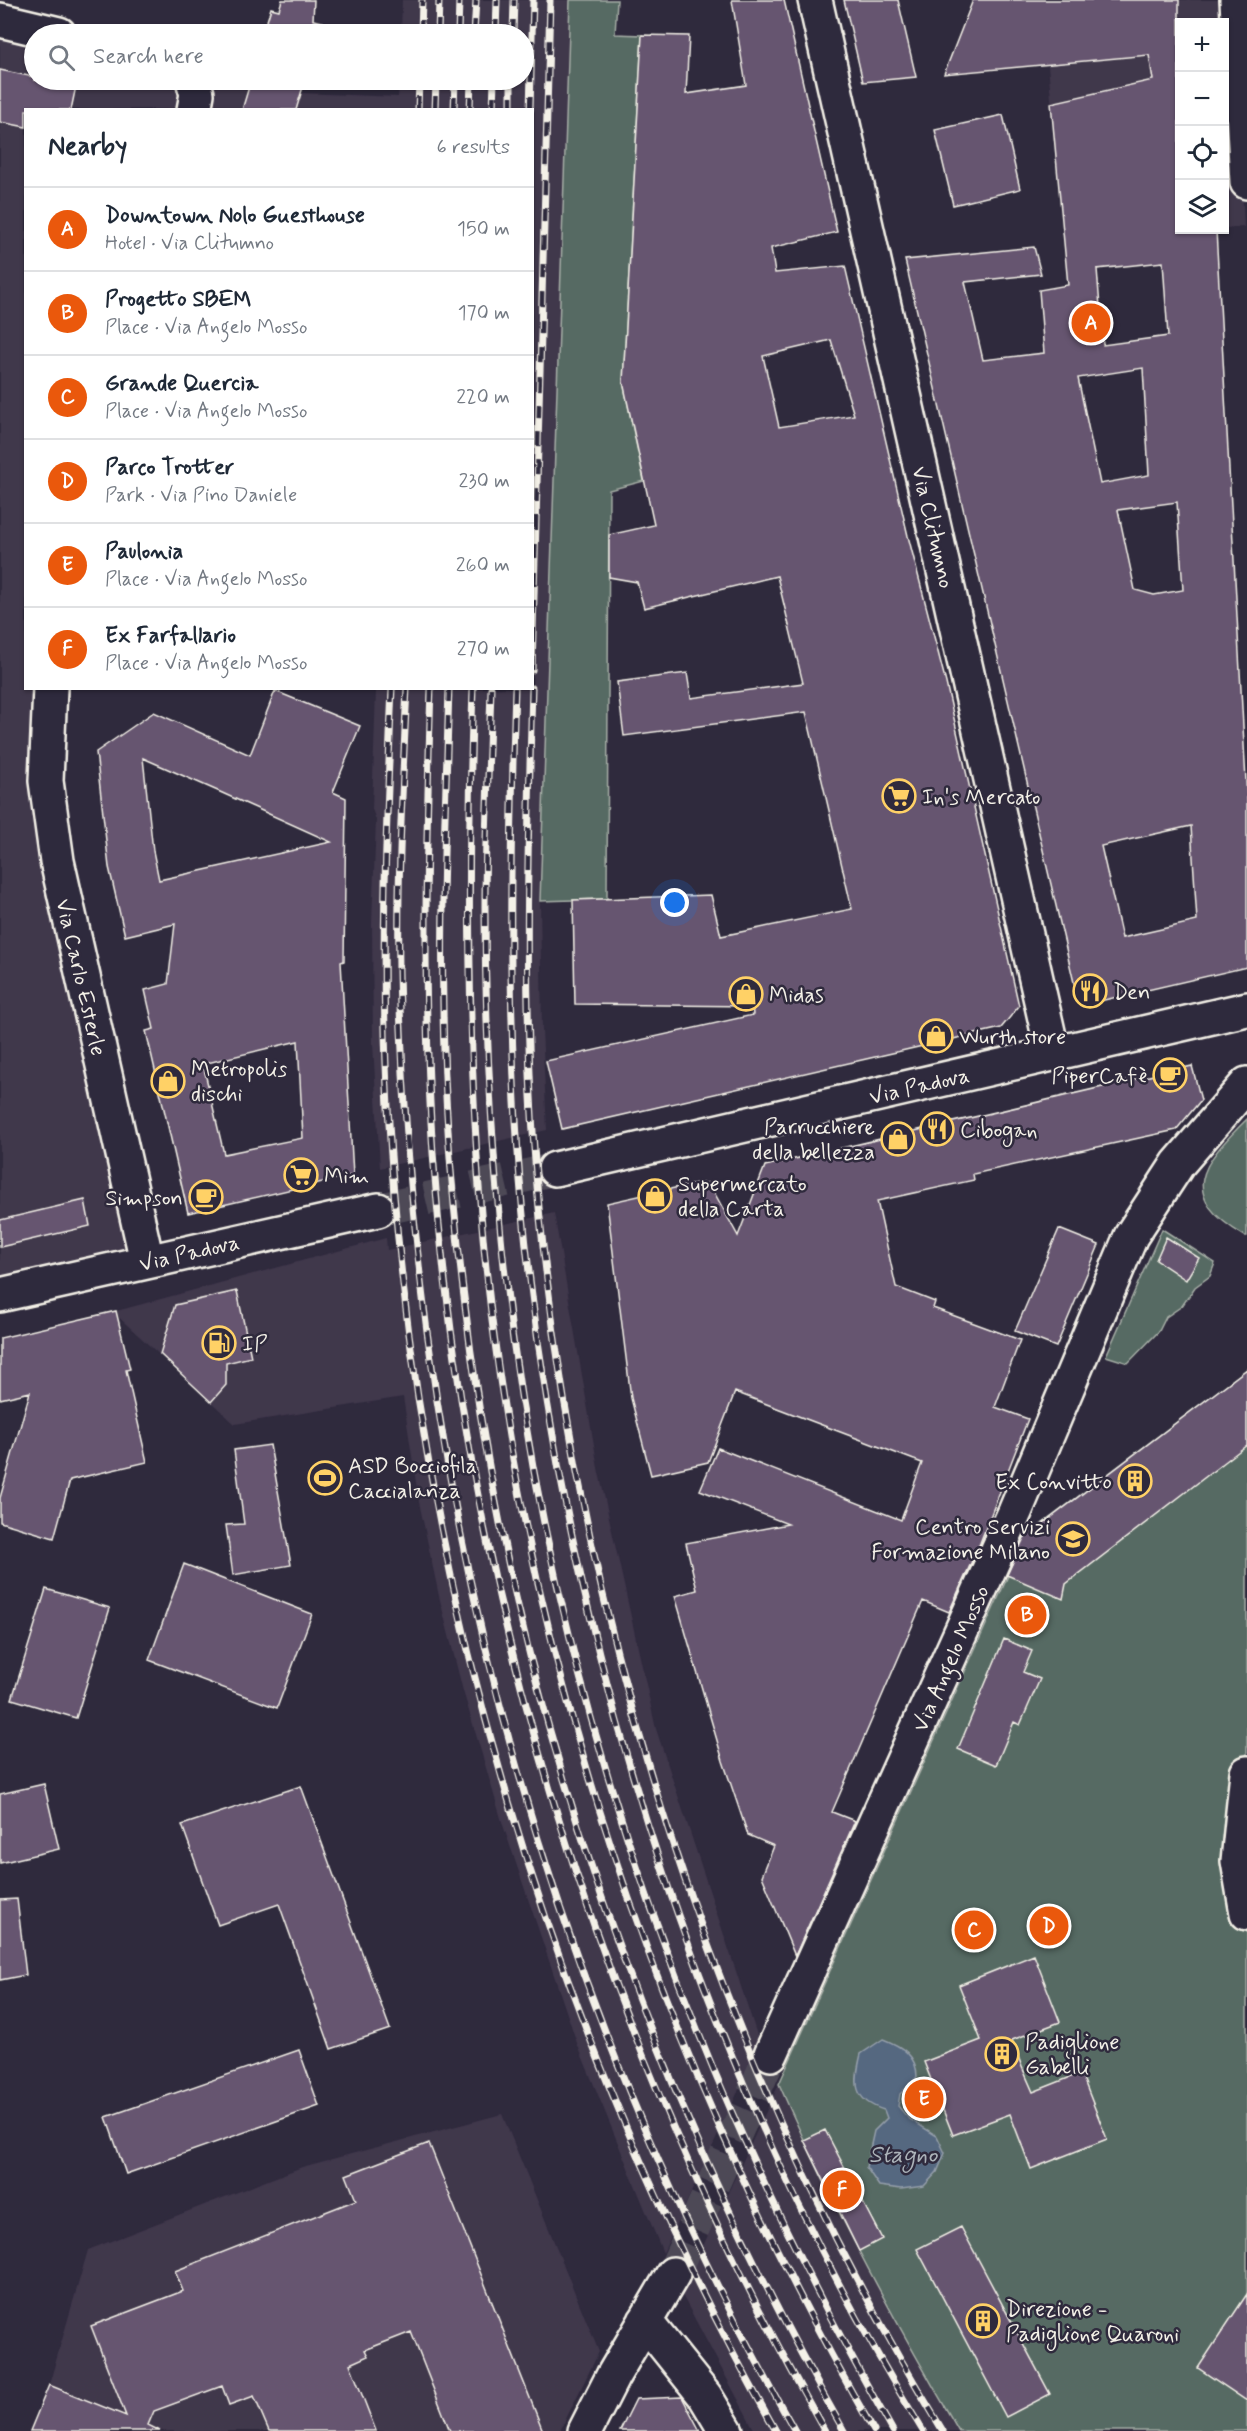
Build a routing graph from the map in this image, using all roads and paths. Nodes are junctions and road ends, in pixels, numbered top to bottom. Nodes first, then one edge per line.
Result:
1 (815, 0) edge
2 (1237, 0) edge
3 (0, 20) edge
4 (24, 26) edge
5 (196, 90) edge
6 (194, 108) edge
7 (1247, 182) edge
8 (50, 690) edge
9 (1247, 1009) edge
10 (1053, 1054) junction
11 (1247, 1084) edge
12 (555, 1169) tunnel mouth
13 (378, 1210) tunnel mouth
14 (147, 1261) junction
15 (0, 1295) edge
16 (1247, 1773) edge
17 (1247, 1913) edge
18 (771, 2054) tunnel mouth
19 (673, 2274) tunnel mouth
20 (645, 2321) junction
21 (585, 2431) edge
22 (726, 2431) edge

1 - 10 street, Via Clitumno
2 - 7 street
3 - 4 street
5 - 6 street
8 - 14 street, Via Carlo Esterle
9 - 10 street, Via Padova
10 - 12 street, Via Padova
11 - 18 street, Via Angelo Mosso
13 - 14 street, Via Padova
14 - 15 street, Via Padova
16 - 17 street
19 - 20 street
20 - 21 street
20 - 22 street

